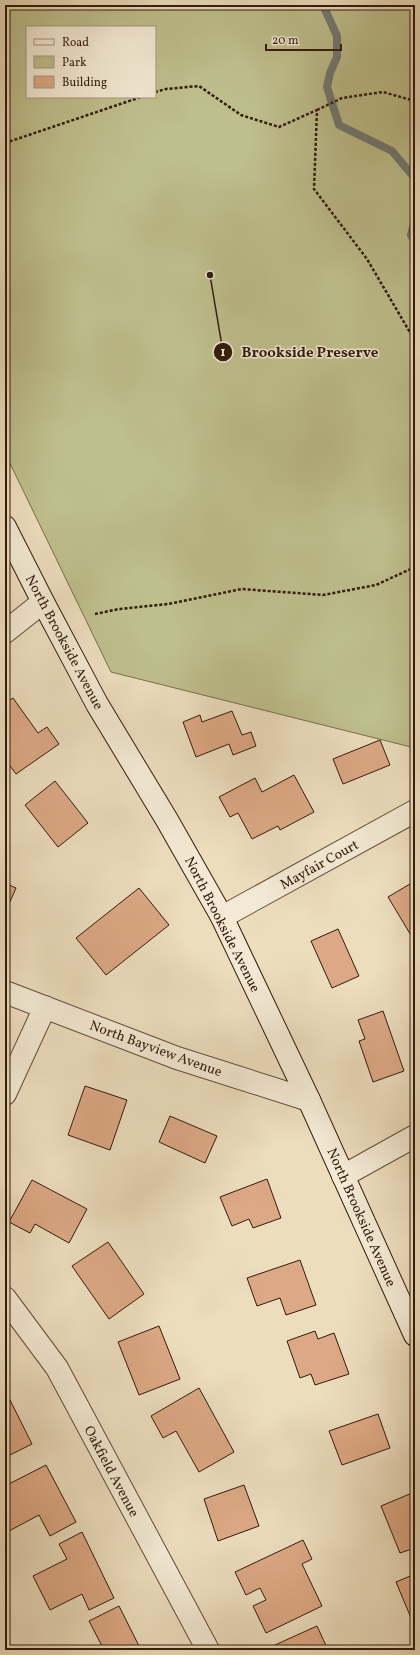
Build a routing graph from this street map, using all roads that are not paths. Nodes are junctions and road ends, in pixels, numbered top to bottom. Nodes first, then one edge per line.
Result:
1 (5, 527) edge
2 (43, 602) junction
3 (5, 632) edge
4 (415, 811) edge
5 (222, 917) junction
6 (5, 992) edge
7 (45, 1007) junction
8 (5, 1094) edge
9 (309, 1100) junction
10 (415, 1136) edge
11 (343, 1176) junction
12 (5, 1298) edge
13 (415, 1336) edge
14 (208, 1650) edge

1 - 2 street, North Brookside Avenue
2 - 3 street
2 - 5 street, North Brookside Avenue
4 - 5 street, Mayfair Court
5 - 9 street, North Brookside Avenue
6 - 7 street, North Bayview Avenue
7 - 8 street
7 - 9 street, North Bayview Avenue
9 - 11 street, North Brookside Avenue
10 - 11 street
11 - 13 street, North Brookside Avenue
12 - 14 street, Oakfield Avenue

